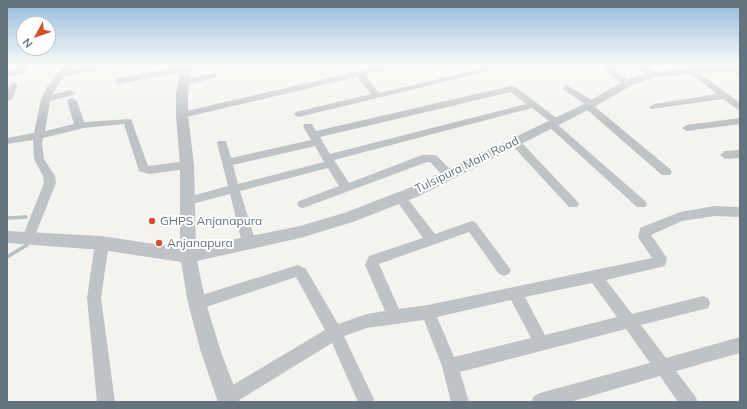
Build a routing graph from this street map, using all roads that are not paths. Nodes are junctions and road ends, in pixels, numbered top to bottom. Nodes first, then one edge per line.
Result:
1 (14, 85) dead end
2 (52, 85) edge
3 (183, 85) edge
4 (311, 85) edge
5 (368, 85) edge
6 (424, 85) edge
7 (624, 85) edge
8 (711, 85) edge
9 (567, 88) dead end
10 (377, 96) junction
11 (725, 96) junction
12 (7, 99) edge
13 (46, 99) junction
14 (533, 105) junction
15 (590, 105) junction
16 (654, 106) dead end
17 (740, 108) edge
18 (299, 114) dead end
19 (182, 115) junction
20 (740, 120) edge
21 (554, 123) junction
22 (80, 126) junction
23 (687, 128) dead end
24 (312, 134) junction
25 (38, 136) junction
26 (7, 141) edge
27 (515, 142) junction
28 (222, 143) dead end
29 (740, 154) edge
30 (725, 155) dead end
31 (329, 161) junction
32 (227, 163) junction
33 (187, 164) junction
34 (666, 172) dead end
35 (449, 175) junction
36 (234, 188) junction
37 (346, 188) junction
38 (400, 197) junction
39 (188, 201) junction
40 (303, 204) dead end
41 (573, 204) dead end
42 (642, 204) dead end
43 (740, 212) edge
44 (7, 237) edge
45 (28, 238) junction
46 (432, 240) junction
47 (102, 243) junction
48 (249, 243) junction
49 (188, 256) junction
50 (504, 270) dead end
51 (595, 276) junction
52 (515, 293) junction
53 (197, 303) junction
54 (703, 303) dead end
55 (428, 312) junction
56 (395, 317) junction
57 (630, 322) junction
58 (335, 333) junction
59 (542, 344) junction
60 (740, 345) edge
61 (450, 366) junction
62 (665, 368) junction
63 (365, 399) dead end
64 (228, 400) edge
65 (106, 402) edge
66 (460, 402) edge
67 (540, 402) edge
68 (689, 402) edge

1 - 12 street
2 - 13 street
3 - 19 street
4 - 19 street
5 - 10 street
6 - 10 street
7 - 15 street, Tulsipura Main Road
8 - 11 street
9 - 15 street
10 - 18 street
11 - 16 street
11 - 17 street
13 - 22 street
13 - 25 street
14 - 21 street
14 - 24 street
14 - 31 street
15 - 21 street, Tulsipura Main Road
15 - 34 street
19 - 33 street
20 - 23 street
21 - 27 street, Tulsipura Main Road
21 - 42 street
22 - 25 street
22 - 33 street
24 - 31 street
24 - 32 street
25 - 26 street
25 - 45 street
27 - 35 street, Tulsipura Main Road
27 - 41 street
28 - 32 street
29 - 30 street
31 - 36 street
31 - 37 street
32 - 36 street
33 - 39 street
35 - 37 street
35 - 38 street, Tulsipura Main Road
36 - 39 street
36 - 48 street
37 - 40 street
38 - 46 street
38 - 48 street, Tulsipura Main Road
39 - 49 street
43 - 51 street
44 - 45 street
45 - 47 street
46 - 50 street
46 - 56 street
47 - 49 street
47 - 65 street
48 - 49 street, Tulsipura Main Road
49 - 53 street
51 - 52 street
51 - 57 street
52 - 55 street
52 - 59 street
53 - 58 street
53 - 64 street
54 - 57 street
55 - 56 street
55 - 61 street
56 - 58 street
57 - 59 street
57 - 62 street
58 - 63 street
58 - 64 street
59 - 61 street
60 - 62 street
61 - 66 street
62 - 67 street
62 - 68 street

